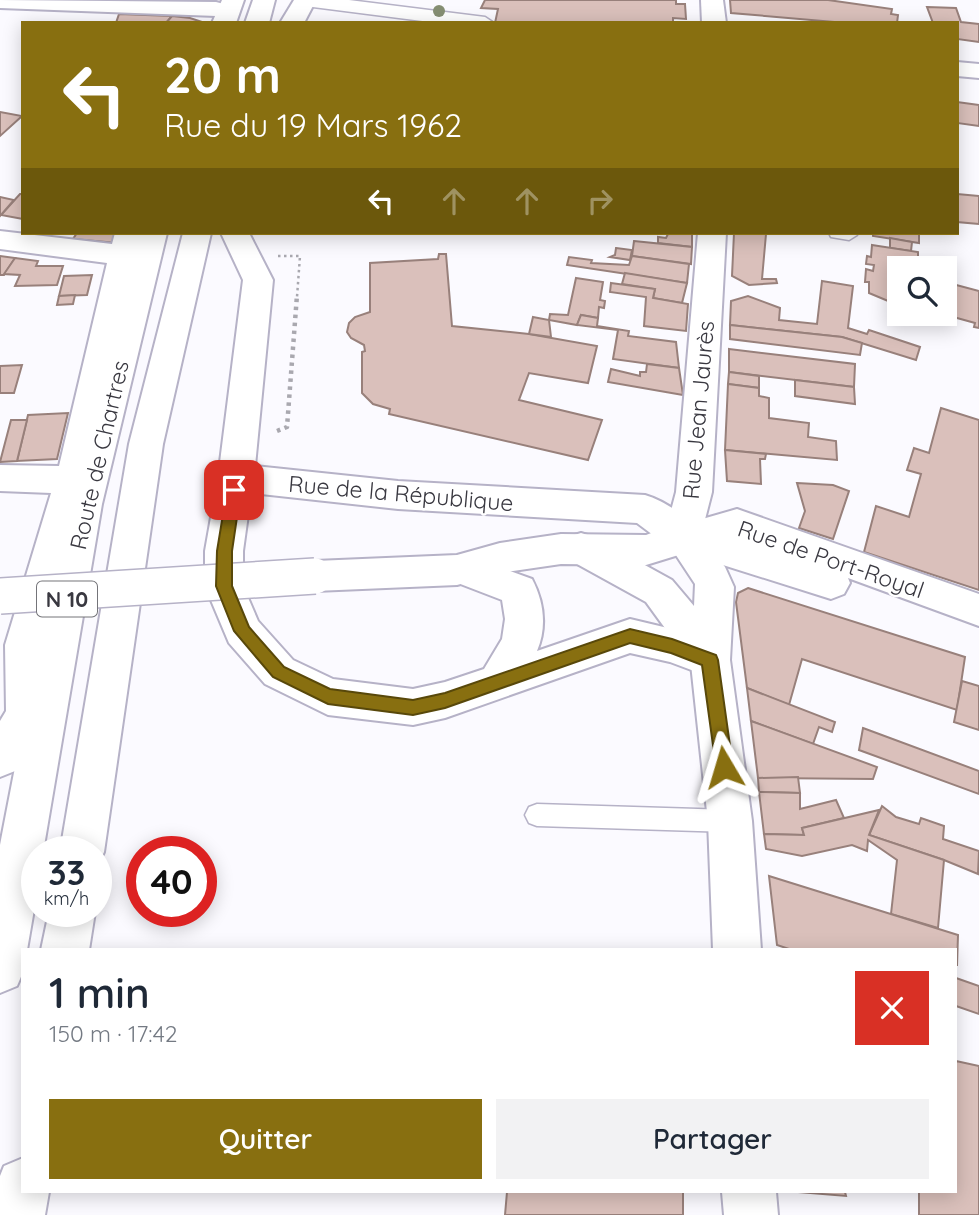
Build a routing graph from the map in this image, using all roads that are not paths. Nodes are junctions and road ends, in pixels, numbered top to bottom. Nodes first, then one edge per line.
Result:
1 (264, 0) edge
2 (305, 0) edge
3 (712, 0) edge
4 (0, 1) edge
5 (220, 11) edge
6 (258, 21) edge
7 (293, 21) edge
8 (469, 21) edge
9 (713, 21) edge
10 (959, 69) edge
11 (979, 71) edge
12 (152, 235) edge
13 (197, 235) edge
14 (236, 235) edge
15 (712, 235) edge
16 (0, 240) edge
17 (126, 244) edge
18 (0, 478) edge
19 (236, 478) junction
20 (73, 480) junction
21 (682, 537) junction
22 (581, 548) junction
23 (463, 569) junction
24 (412, 570) junction
25 (0, 596) edge
26 (979, 610) edge
27 (979, 631) edge
28 (710, 660) junction
29 (498, 682) junction
30 (0, 757) edge
31 (537, 815) dead end
32 (730, 821) junction
33 (85, 836) edge
34 (69, 927) edge
35 (65, 948) edge
36 (737, 948) edge
37 (0, 969) edge
38 (22, 1193) edge
39 (749, 1193) edge
40 (18, 1215) edge
41 (751, 1215) edge

1 - 6 street
2 - 7 street
2 - 8 street
3 - 9 street
4 - 5 street
10 - 11 street
12 - 37 street, Route de Chartres / N 10
13 - 33 street, Route de Chartres / N 10
14 - 19 street
15 - 21 street, Rue Jean Jaurès
16 - 17 street
17 - 20 street
18 - 20 street
19 - 21 street, Rue de la République
19 - 29 street
20 - 30 street
21 - 22 street, Rue de Port-Royal
21 - 24 street, Rue de Port-Royal
21 - 26 street, Rue de Port-Royal
21 - 27 street, Rue de Port-Royal
21 - 28 street
22 - 23 street, Rue de Port-Royal
22 - 28 street
23 - 24 street, Rue de Port-Royal
23 - 29 street
24 - 25 street, bridge
28 - 29 street
28 - 32 street
31 - 32 lane
32 - 36 street
34 - 35 street
38 - 40 street
39 - 41 street

